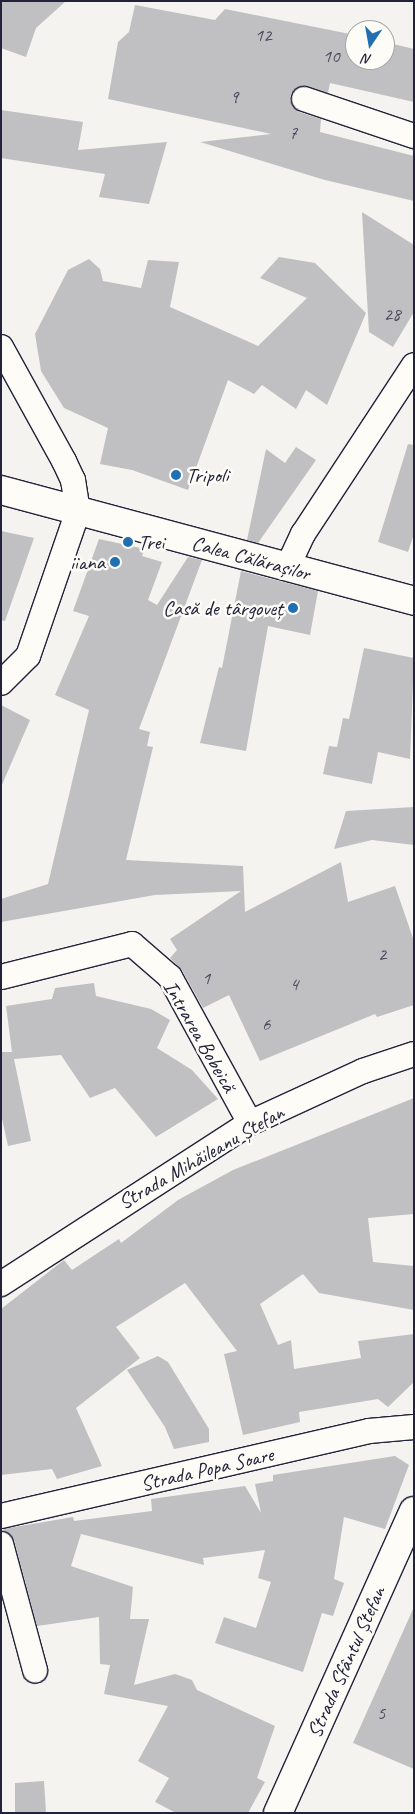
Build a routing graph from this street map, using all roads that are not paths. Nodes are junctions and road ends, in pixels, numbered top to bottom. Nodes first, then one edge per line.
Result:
1 (304, 99) dead end
2 (414, 136) edge
3 (1, 347) edge
4 (414, 365) edge
5 (1, 490) edge
6 (78, 512) junction
7 (286, 568) junction
8 (414, 600) edge
9 (1, 683) edge
10 (1, 978) edge
11 (414, 1054) edge
12 (250, 1123) junction
13 (1, 1284) edge
14 (414, 1427) edge
15 (414, 1511) edge
16 (1, 1516) edge
17 (1, 1544) edge
18 (35, 1670) dead end
19 (278, 1813) edge

1 - 2 street
3 - 6 street
4 - 7 street
5 - 6 main road, Calea Călărașilor
6 - 7 main road, Calea Călărașilor
6 - 9 street
7 - 8 main road, Calea Călărașilor
10 - 12 street, Intrarea Bobeică
11 - 12 street, Strada Mihăileanu Ștefan
12 - 13 street, Strada Mihăileanu Ștefan
14 - 16 street, Strada Popa Soare
15 - 19 main road, Strada Sfântul Ștefan
17 - 18 street

